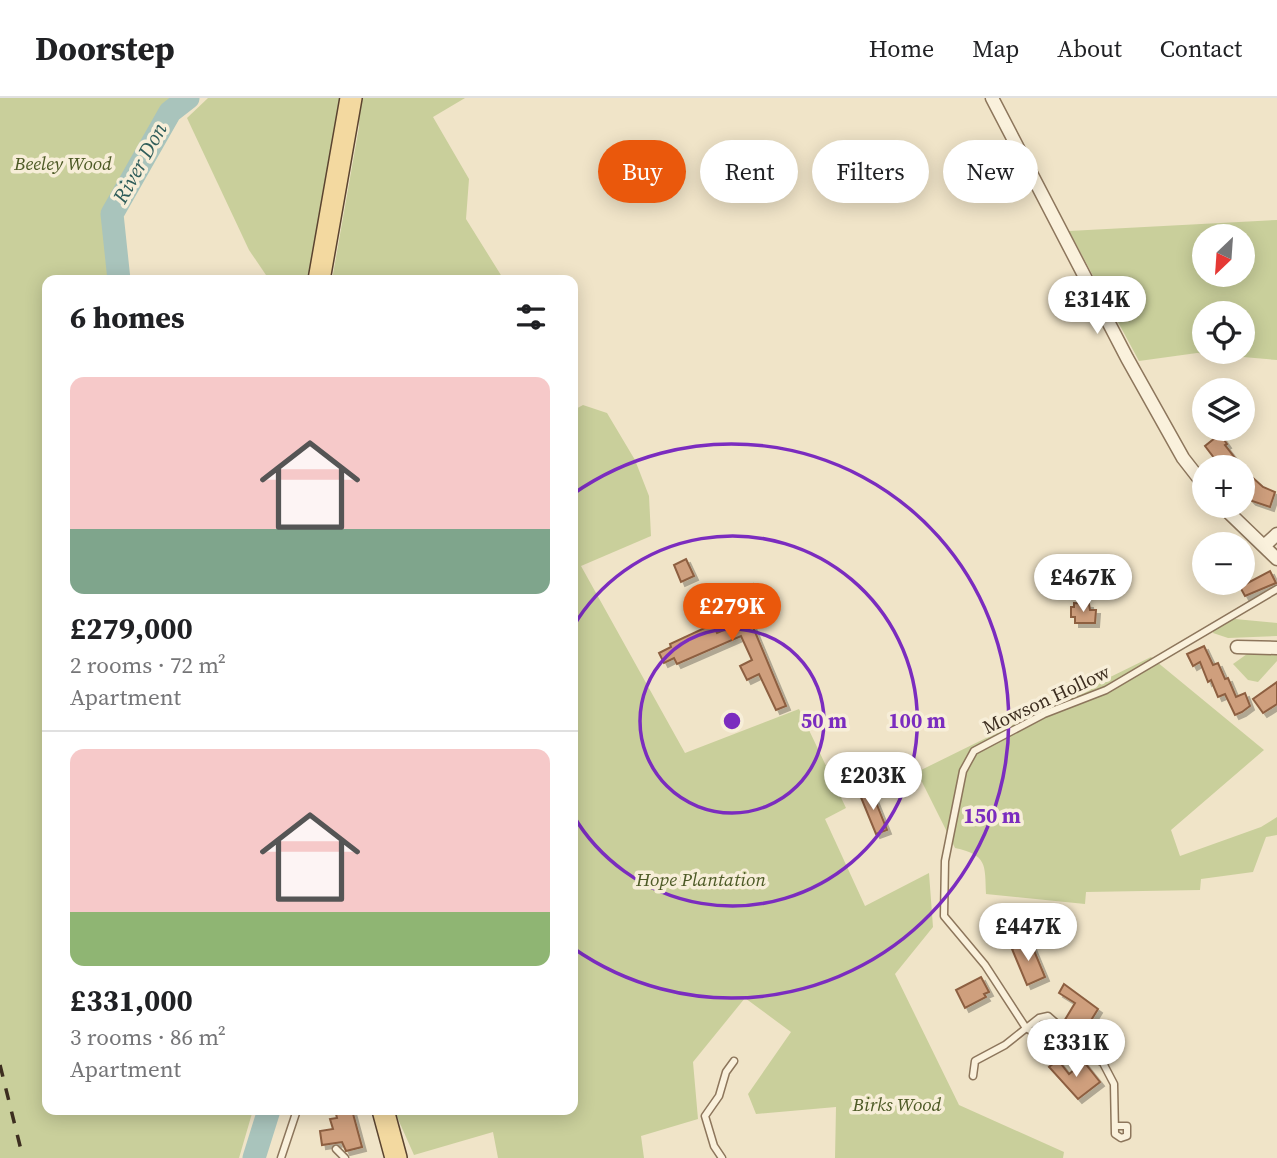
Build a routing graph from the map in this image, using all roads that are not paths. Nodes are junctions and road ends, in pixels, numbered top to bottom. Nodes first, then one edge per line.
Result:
1 (351, 98) edge
2 (992, 98) edge
3 (320, 275) edge
4 (1192, 467) edge
5 (1235, 518) edge
6 (1277, 534) edge
7 (1264, 546) junction
8 (1277, 559) edge
9 (1277, 589) edge
10 (1237, 647) dead end
11 (1277, 648) edge
12 (1026, 1028) junction
13 (1059, 1042) junction
14 (734, 1061) dead end
15 (973, 1076) dead end
16 (295, 1115) edge
17 (384, 1115) edge
18 (1116, 1126) dead end
19 (336, 1149) dead end
20 (281, 1158) edge
21 (345, 1158) edge
22 (397, 1158) edge
23 (722, 1158) edge

1 - 3 main road
2 - 4 street
5 - 7 street
6 - 7 street
7 - 8 street
9 - 12 lane, Mowson Hollow
10 - 11 street
12 - 13 lane
12 - 13 lane
12 - 15 lane
13 - 18 lane
14 - 23 lane
16 - 20 lane
17 - 22 main road
19 - 21 lane

